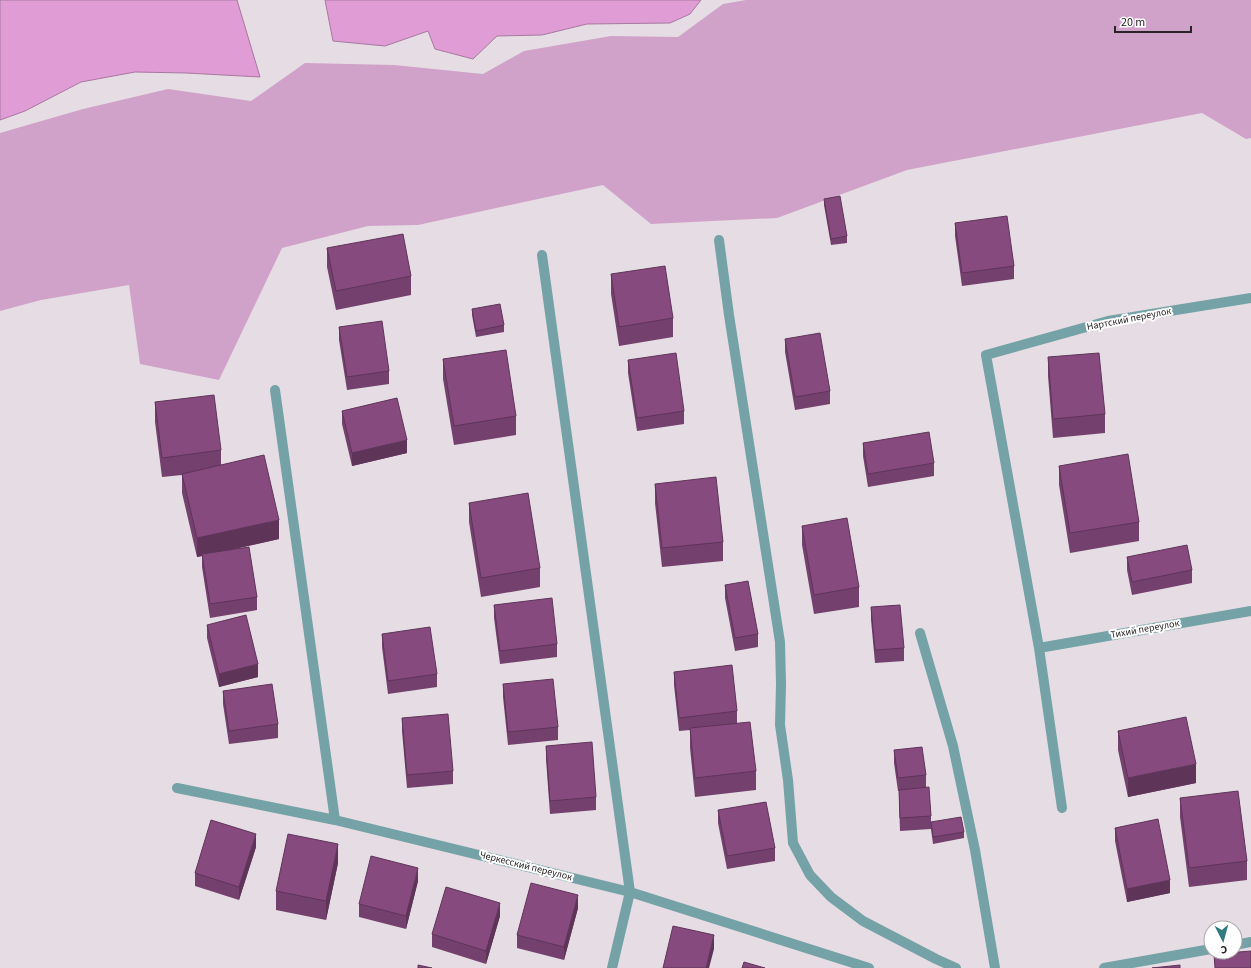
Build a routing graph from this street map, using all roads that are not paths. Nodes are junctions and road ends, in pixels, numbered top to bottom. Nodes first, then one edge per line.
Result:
1 (719, 240) dead end
2 (542, 255) dead end
3 (1251, 298) edge
4 (275, 390) dead end
5 (1251, 611) edge
6 (920, 633) dead end
7 (1038, 648) junction
8 (176, 788) dead end
9 (1062, 808) dead end
10 (335, 820) junction
11 (630, 892) junction
12 (1203, 950) edge
13 (612, 968) edge
14 (869, 968) edge
15 (956, 968) edge
16 (995, 968) edge
17 (1104, 968) edge

1 - 15 street
2 - 11 street
3 - 7 street, Нартский переулок
4 - 10 street
5 - 7 street, Тихий переулок
6 - 16 street
7 - 9 street
8 - 10 street, Черкесский переулок
10 - 11 street, Черкесский переулок
11 - 13 street
11 - 14 street, Черкесский переулок
12 - 17 street

